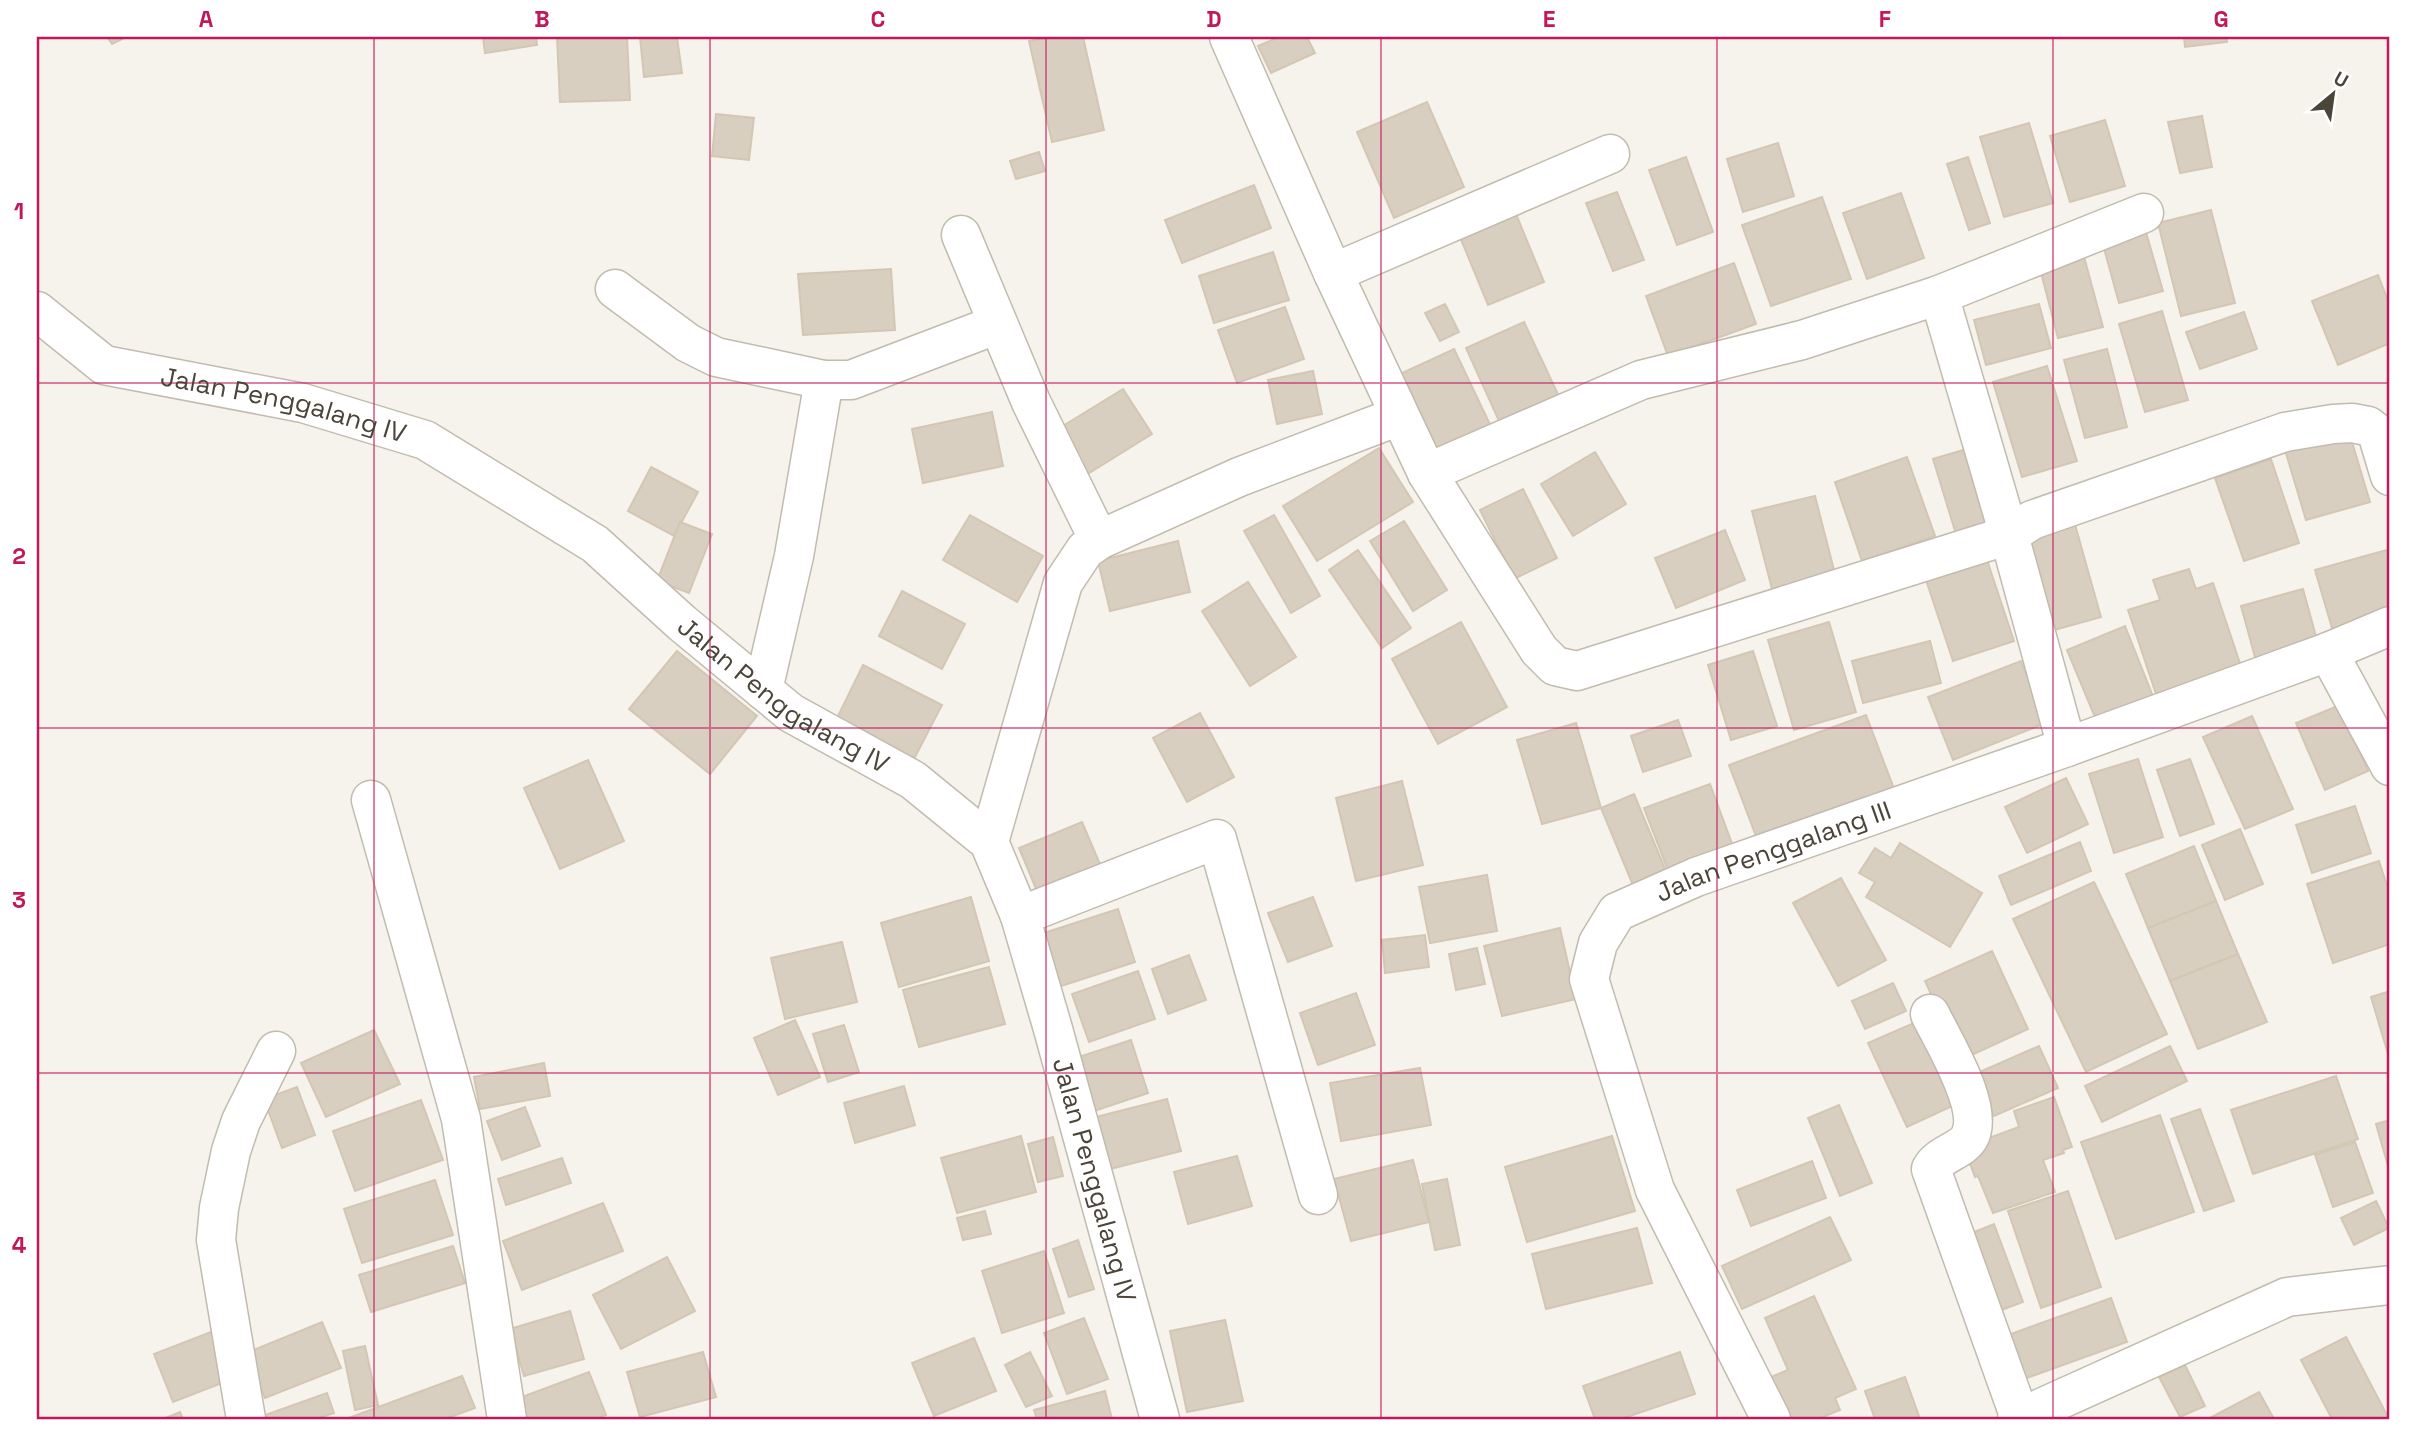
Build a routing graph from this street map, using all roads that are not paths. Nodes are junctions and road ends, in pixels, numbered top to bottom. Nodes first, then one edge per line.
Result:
1 (1229, 37) edge
2 (1610, 154) dead end
3 (2144, 213) dead end
4 (961, 235) dead end
5 (1333, 273) junction
6 (615, 289) dead end
7 (1940, 295) junction
8 (37, 311) edge
9 (998, 324) junction
10 (824, 380) junction
11 (1399, 416) junction
12 (1427, 473) junction
13 (2390, 476) edge
14 (2009, 535) junction
15 (1099, 540) junction
16 (2390, 626) edge
17 (2328, 652) junction
18 (763, 690) junction
19 (2067, 747) junction
20 (2390, 766) edge
21 (371, 800) dead end
22 (989, 842) junction
23 (1020, 916) junction
24 (1930, 1014) dead end
25 (276, 1051) dead end
26 (1318, 1195) dead end
27 (2390, 1285) edge
28 (246, 1419) edge
29 (507, 1419) edge
30 (1160, 1419) edge
31 (1771, 1419) edge
32 (2018, 1419) edge

1 - 5 street
2 - 5 street
3 - 7 street
4 - 9 street
5 - 11 street
6 - 10 street
7 - 12 street
7 - 14 street
8 - 18 street, Jalan Penggalang IV
9 - 10 street
9 - 15 street
10 - 18 street
11 - 12 street
11 - 15 street
12 - 14 street
13 - 14 street
14 - 19 street
15 - 22 street
16 - 17 street, Jalan Penggalang III
17 - 19 street, Jalan Penggalang III
17 - 20 street
18 - 22 street, Jalan Penggalang IV
19 - 31 street, Jalan Penggalang III
21 - 29 street
22 - 23 street, Jalan Penggalang IV
23 - 26 street
23 - 30 street, Jalan Penggalang IV
24 - 32 street
25 - 28 street
27 - 32 street

